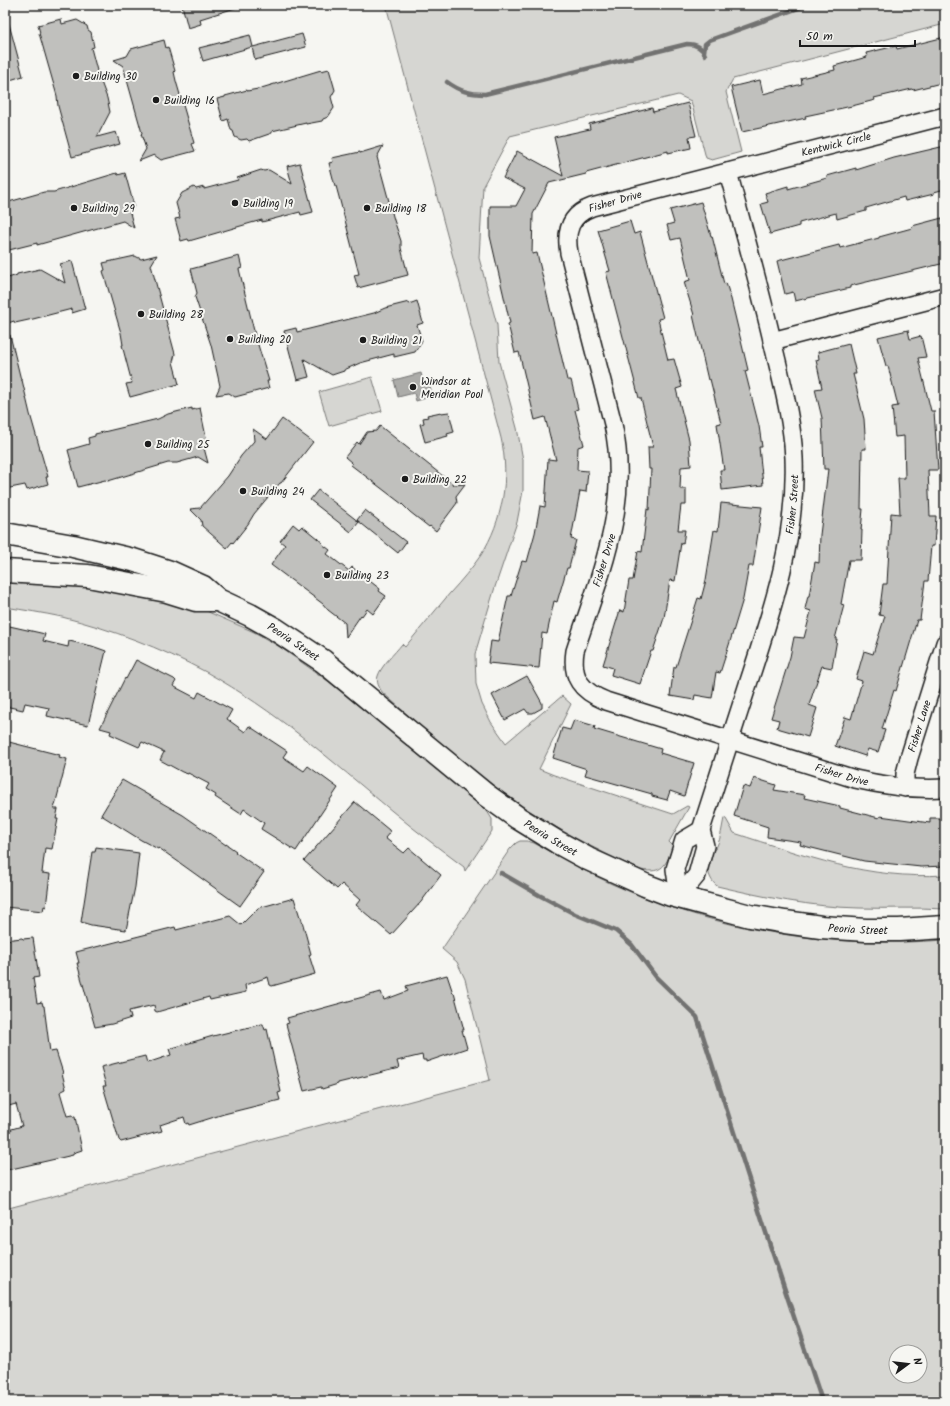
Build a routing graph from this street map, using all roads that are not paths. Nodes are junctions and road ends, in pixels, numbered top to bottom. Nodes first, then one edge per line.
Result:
1 (945, 116) edge
2 (728, 172) junction
3 (944, 300) edge
4 (772, 341) junction
5 (5, 534) edge
6 (5, 570) edge
7 (218, 600) junction
8 (945, 643) edge
9 (730, 740) junction
10 (905, 788) junction
11 (945, 788) edge
12 (679, 897) junction
13 (945, 927) edge

1 - 2 street, Kentwick Circle
2 - 4 street, Fisher Street
2 - 9 street, Fisher Drive
3 - 4 street
4 - 9 street, Fisher Street
5 - 7 main road, Peoria Street
6 - 7 main road, Peoria Street
7 - 12 main road, Peoria Street
8 - 10 street, Fisher Lane
9 - 10 street, Fisher Drive
9 - 12 street, Fisher Street
10 - 11 street, Fisher Drive
12 - 13 main road, Peoria Street

